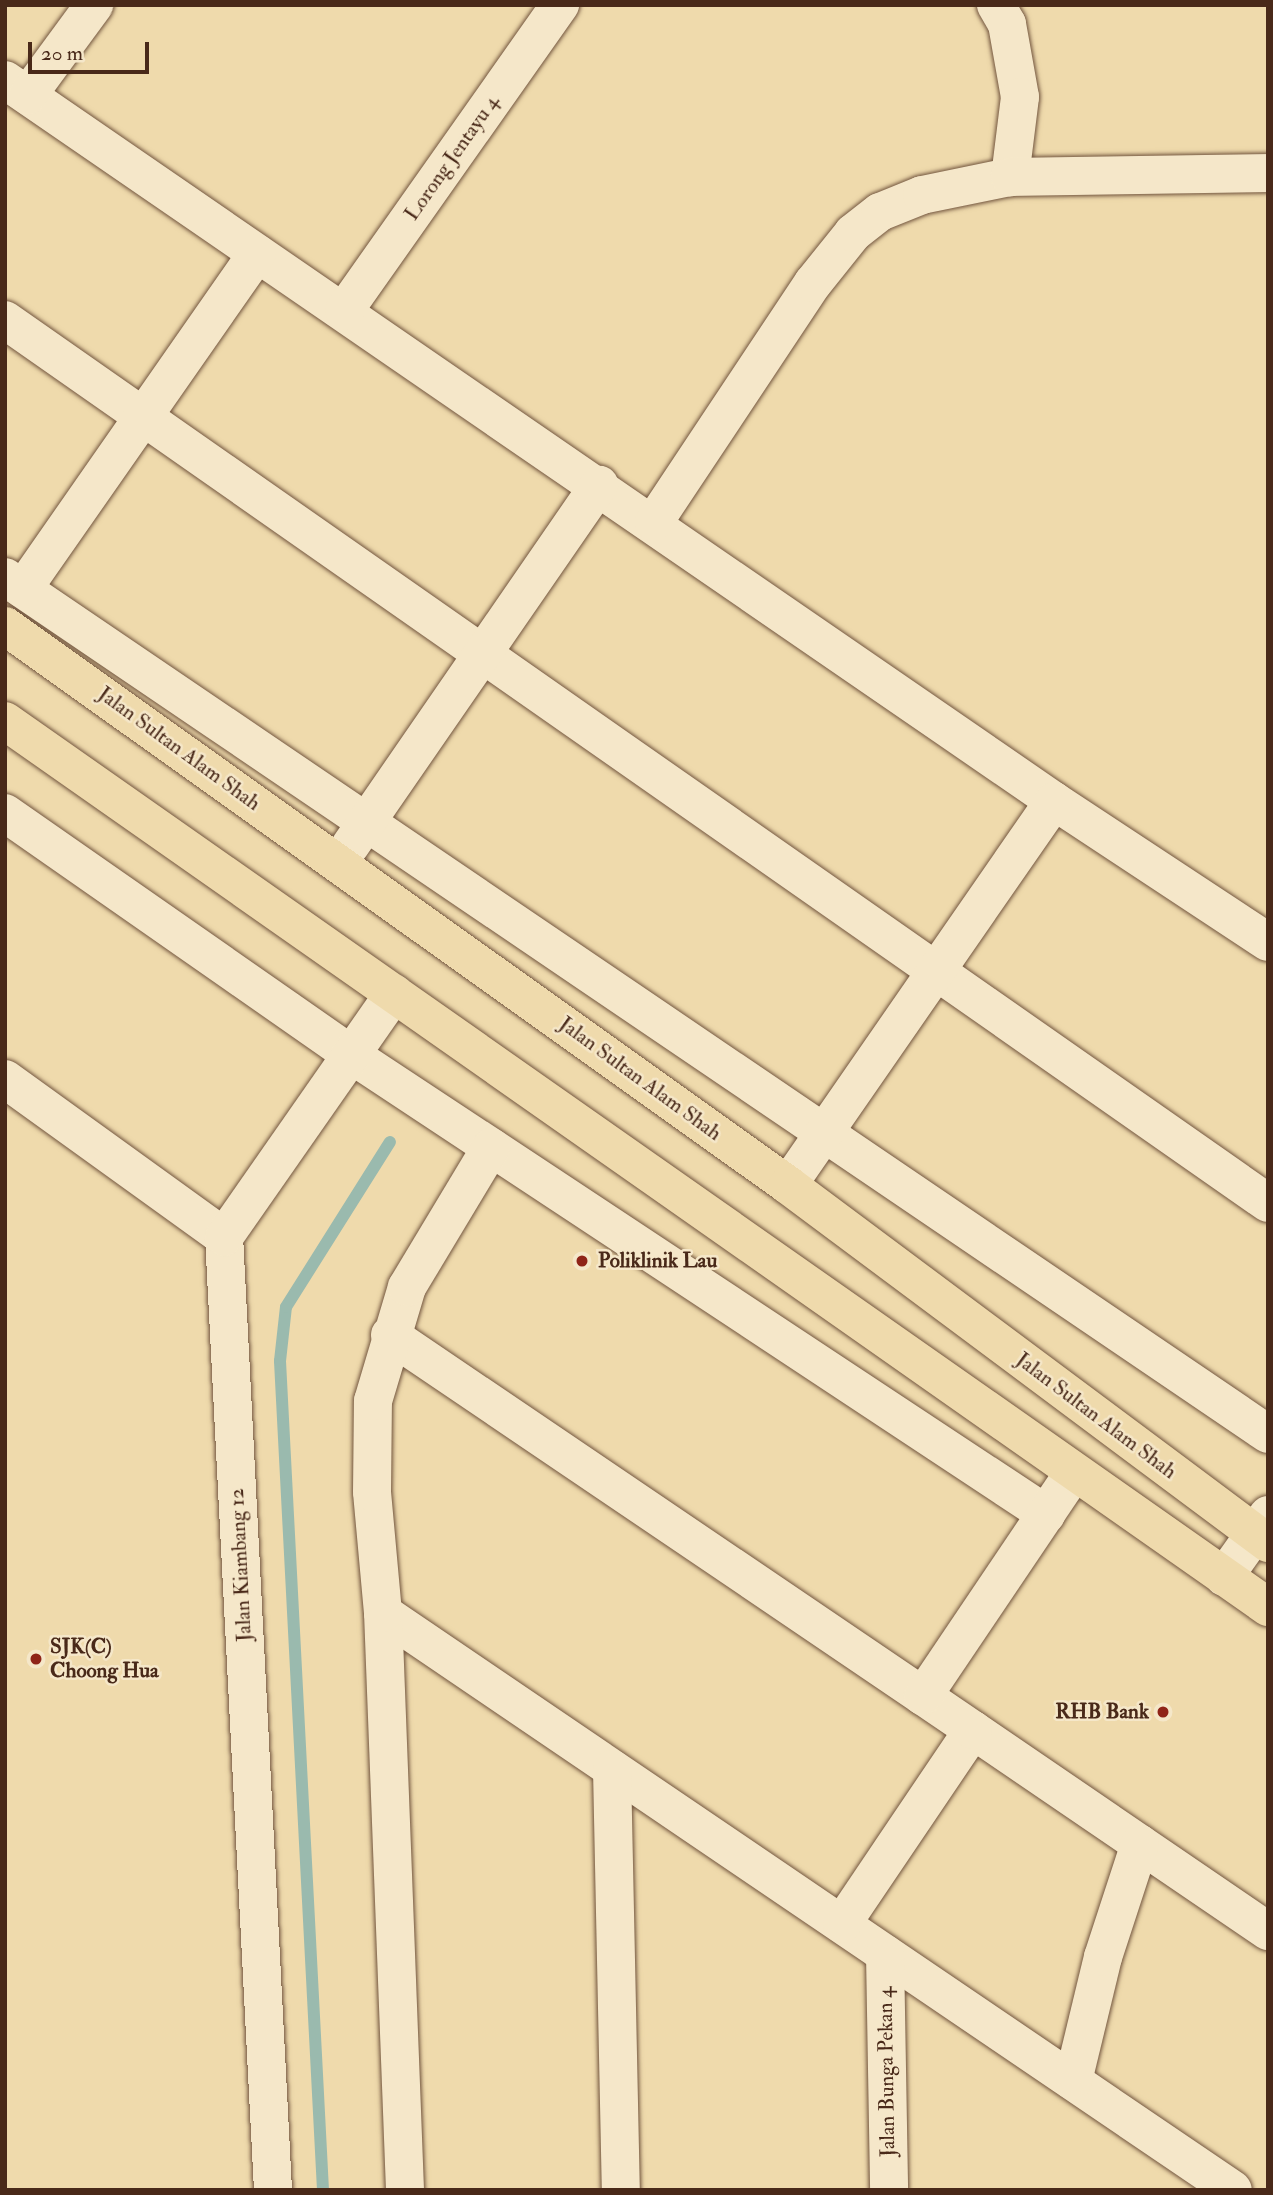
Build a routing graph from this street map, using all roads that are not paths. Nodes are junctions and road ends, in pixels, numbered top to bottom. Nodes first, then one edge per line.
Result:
1 (94, 5) edge
2 (560, 5) edge
3 (996, 5) edge
4 (17, 87) edge
5 (1268, 173) edge
6 (1010, 177) junction
7 (257, 253) junction
8 (344, 311) junction
9 (5, 320) edge
10 (144, 416) junction
11 (599, 485) junction
12 (654, 522) junction
13 (14, 583) edge
14 (5, 626) edge
15 (483, 654) junction
16 (5, 721) edge
17 (1054, 800) junction
18 (5, 813) edge
19 (365, 824) junction
20 (338, 863) junction
21 (1268, 942) edge
22 (936, 971) junction
23 (394, 993) junction
24 (353, 1056) junction
25 (5, 1079) edge
26 (824, 1134) junction
27 (491, 1147) junction
28 (788, 1185) junction
29 (1268, 1203) edge
30 (224, 1237) junction
31 (390, 1335) junction
32 (1268, 1434) edge
33 (1074, 1472) junction
34 (1046, 1514) junction
35 (1263, 1531) edge
36 (1224, 1577) junction
37 (1268, 1607) edge
38 (383, 1613) junction
39 (923, 1696) junction
40 (973, 1730) junction
41 (612, 1769) junction
42 (1140, 1844) junction
43 (842, 1924) junction
44 (1268, 1931) edge
45 (885, 1954) junction
46 (1073, 2081) junction
47 (273, 2190) edge
48 (405, 2190) edge
49 (621, 2190) edge
50 (889, 2190) edge
51 (1233, 2190) edge

1 - 4 street
2 - 8 street, Lorong Jentayu 4
3 - 6 street
4 - 7 street
5 - 6 street
6 - 12 street
7 - 8 street
7 - 10 street
8 - 11 street
9 - 10 street
10 - 13 street
10 - 15 street
11 - 12 street
11 - 15 street
12 - 17 street
13 - 19 street
14 - 20 highway, Jalan Sultan Alam Shah
15 - 19 street
15 - 22 street
16 - 23 highway
17 - 21 street
17 - 22 street
18 - 24 street
19 - 20 street
19 - 26 street
20 - 28 highway, Jalan Sultan Alam Shah
22 - 26 street
22 - 29 street
23 - 24 street
23 - 33 highway
24 - 27 street
24 - 30 street
25 - 30 street
26 - 28 street
26 - 32 street
27 - 31 street
27 - 34 street
28 - 35 highway, Jalan Sultan Alam Shah
30 - 47 street, Jalan Kiambang 12
31 - 38 street
31 - 39 street
33 - 34 street
33 - 36 highway
34 - 39 street
35 - 36 street
36 - 37 highway
38 - 41 street
38 - 48 street
39 - 40 street
40 - 42 street
40 - 43 street
41 - 43 street
41 - 49 street
42 - 44 street
42 - 46 street
43 - 45 street
45 - 46 street
45 - 50 street, Jalan Bunga Pekan 4
46 - 51 street

